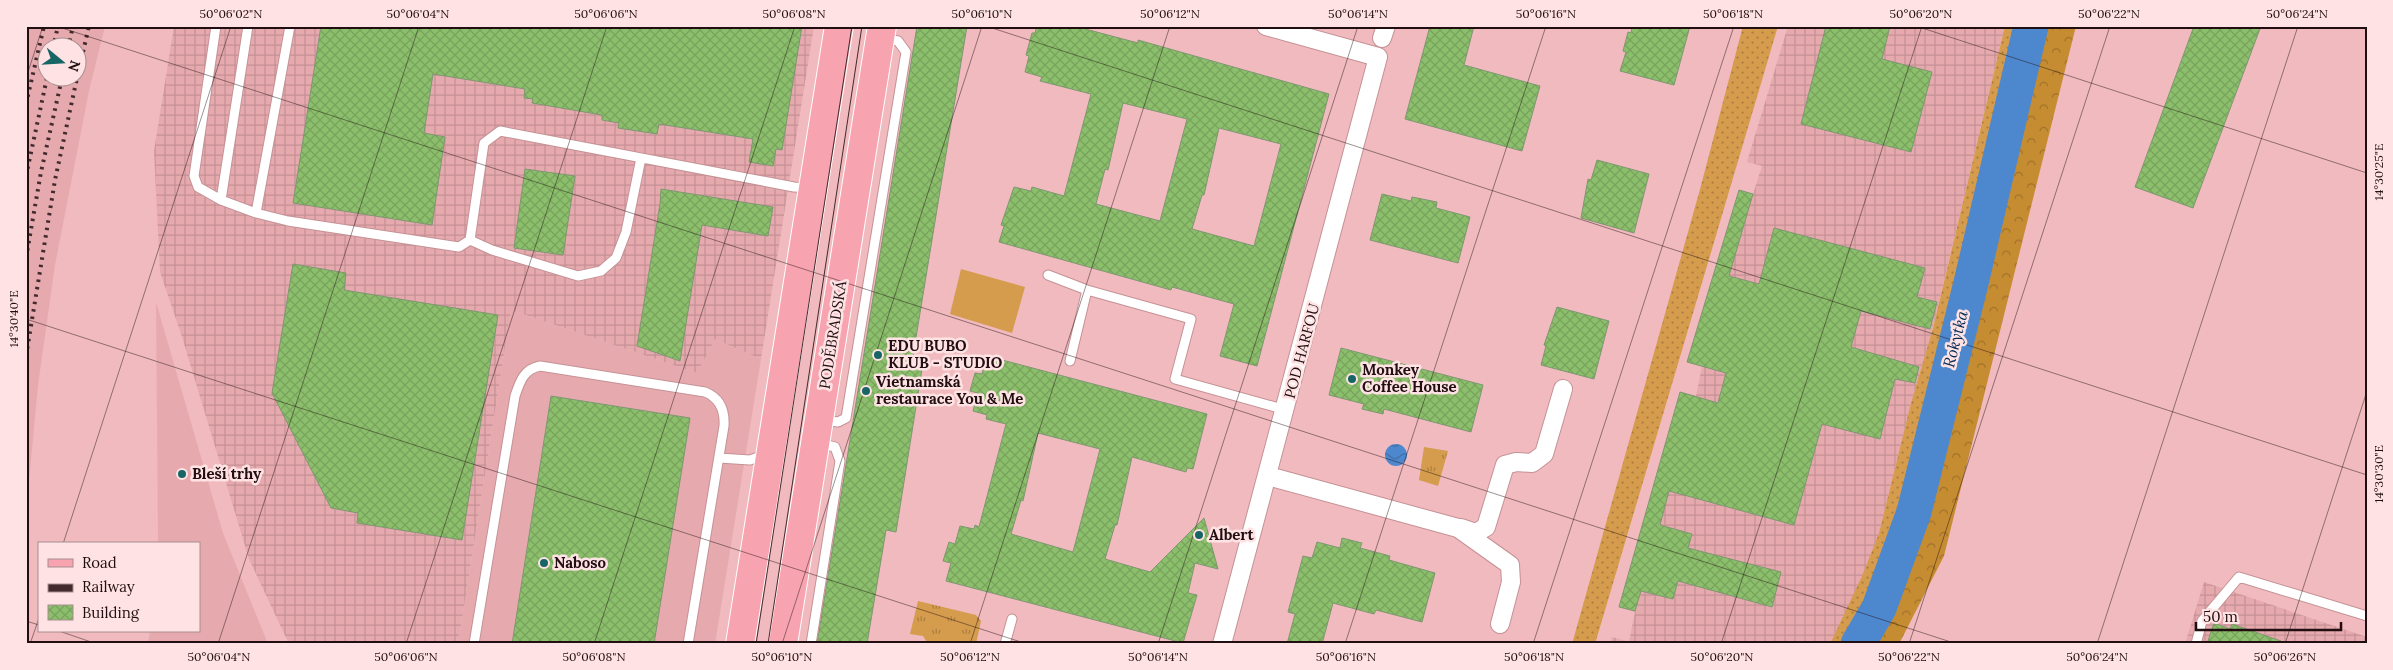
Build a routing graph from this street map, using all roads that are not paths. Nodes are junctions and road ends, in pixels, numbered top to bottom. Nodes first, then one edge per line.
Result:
1 (216, 26) edge
2 (248, 26) edge
3 (290, 26) edge
4 (839, 26) edge
5 (1266, 26) edge
6 (881, 32) edge
7 (641, 158) junction
8 (814, 188) junction
9 (221, 200) junction
10 (256, 214) junction
11 (470, 240) junction
12 (1048, 275) dead end
13 (1087, 290) junction
14 (1070, 361) dead end
15 (1562, 389) dead end
16 (1286, 410) junction
17 (817, 431) junction
18 (772, 452) junction
19 (719, 458) junction
20 (1268, 476) junction
21 (1458, 528) junction
22 (2367, 616) edge
23 (1012, 619) dead end
24 (1500, 624) dead end
25 (474, 644) edge
26 (688, 644) edge
27 (740, 644) edge
28 (783, 644) edge
29 (811, 644) edge
30 (1005, 644) edge
31 (1222, 644) edge
32 (2196, 644) edge

1 - 9 lane
2 - 9 lane
3 - 10 lane
4 - 8 main road
5 - 16 street, POD HARFOU
6 - 17 main road, PODĚBRADSKÁ
7 - 8 lane
7 - 11 lane
7 - 11 lane
8 - 18 main road
9 - 10 lane
10 - 11 lane
12 - 13 lane
13 - 14 lane
13 - 16 lane
15 - 21 street
16 - 20 street, POD HARFOU
17 - 28 main road, PODĚBRADSKÁ
17 - 29 lane
18 - 19 lane
18 - 27 main road
19 - 25 lane
19 - 26 lane
20 - 21 street
20 - 31 street, POD HARFOU
21 - 24 street
22 - 32 lane
23 - 30 lane

